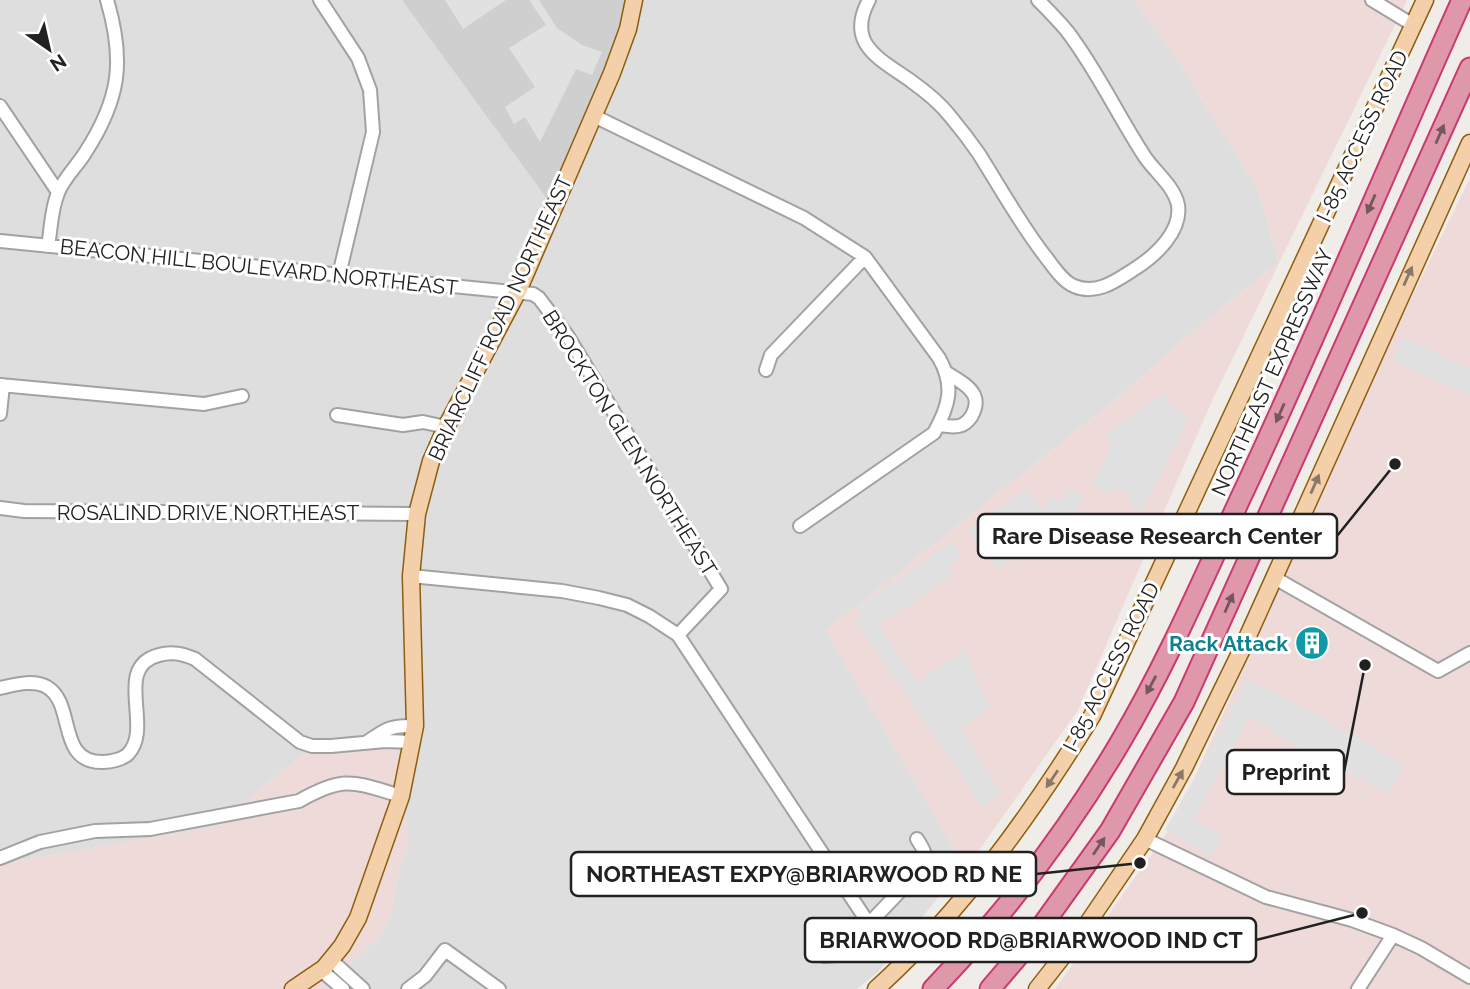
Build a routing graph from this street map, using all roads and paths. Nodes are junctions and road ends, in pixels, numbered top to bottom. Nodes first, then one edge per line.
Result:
1 (107, 0) edge
2 (320, 0) edge
3 (634, 0) edge
4 (869, 0) edge
5 (1038, 0) edge
6 (1372, 0) edge
7 (1425, 0) edge
8 (1462, 0) edge
9 (1413, 25) junction
10 (1470, 68) edge
11 (0, 106) edge
12 (594, 116) junction
13 (1470, 143) edge
14 (58, 192) junction
15 (0, 240) edge
16 (48, 246) junction
17 (865, 257) junction
18 (339, 275) junction
19 (518, 291) junction
20 (766, 370) dead end
21 (947, 373) junction
22 (2, 385) edge
23 (242, 396) dead end
24 (0, 414) edge
25 (337, 415) dead end
26 (939, 425) junction
27 (446, 426) junction
28 (0, 508) edge
29 (417, 514) junction
30 (800, 526) dead end
31 (411, 576) junction
32 (1273, 577) junction
33 (678, 635) junction
34 (1470, 653) edge
35 (0, 688) edge
36 (414, 734) junction
37 (401, 796) junction
38 (917, 839) dead end
39 (1145, 839) junction
40 (0, 858) edge
41 (869, 924) junction
42 (1393, 935) junction
43 (824, 956) dead end
44 (326, 965) junction
45 (1470, 977) edge
46 (995, 986) edge
47 (361, 988) edge
48 (293, 989) edge
49 (343, 989) edge
50 (408, 989) edge
51 (499, 989) edge
52 (876, 989) edge
53 (933, 989) edge
54 (1037, 989) edge
55 (1358, 989) edge

1 - 14 street
2 - 18 street
3 - 12 main road, BRIARCLIFF ROAD NORTHEAST
4 - 5 street
6 - 9 street
7 - 9 main road, I-85 ACCESS ROAD
8 -> 53 highway, NORTHEAST EXPRESSWAY
9 -> 52 main road, I-85 ACCESS ROAD
46 -> 10 highway
11 - 14 street
12 - 17 street
12 - 19 main road, BRIARCLIFF ROAD NORTHEAST
32 -> 13 main road
14 - 16 street
15 - 16 street, BEACON HILL BOULEVARD NORTHEAST
16 - 18 street, BEACON HILL BOULEVARD NORTHEAST
17 - 20 street
17 - 21 street
18 - 19 street, BEACON HILL BOULEVARD NORTHEAST
19 - 27 main road, BRIARCLIFF ROAD NORTHEAST
19 - 33 street, BROCKTON GLEN NORTHEAST
21 - 26 street
21 - 26 street
22 - 23 street
22 - 24 street
25 - 27 street
26 - 30 street
27 - 29 main road, BRIARCLIFF ROAD NORTHEAST
28 - 29 street, ROSALIND DRIVE NORTHEAST
29 - 31 main road, BRIARCLIFF ROAD NORTHEAST
31 - 33 street
31 - 36 main road, BRIARCLIFF ROAD NORTHEAST
32 - 34 street
39 -> 32 main road
33 - 41 street
35 - 36 street
36 - 37 main road, BRIARCLIFF ROAD NORTHEAST
37 - 40 street
37 - 44 main road, BRIARCLIFF ROAD NORTHEAST
38 - 41 street
39 - 42 street
39 - 54 main road
41 - 43 street
42 - 45 street
42 - 55 street
44 - 47 street
44 - 48 main road, BRIARCLIFF ROAD NORTHEAST
44 - 49 street
50 - 51 street

